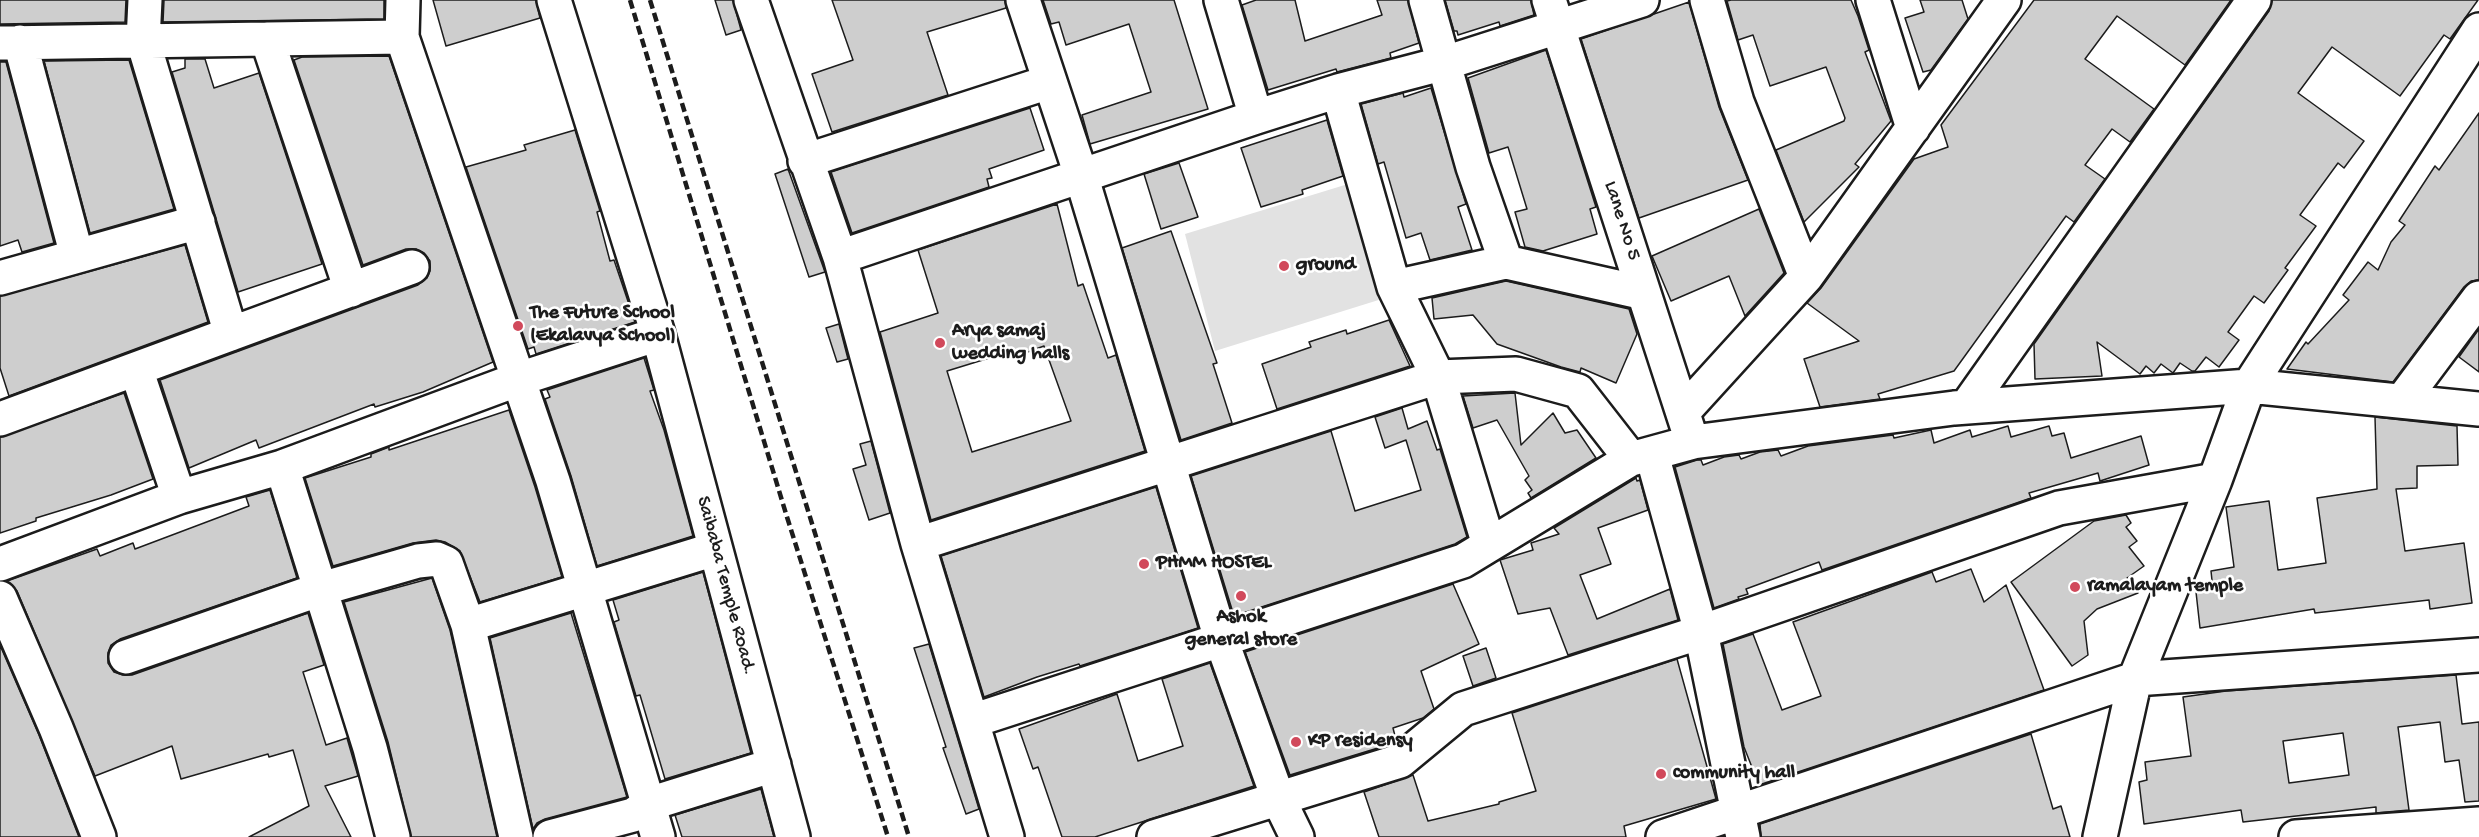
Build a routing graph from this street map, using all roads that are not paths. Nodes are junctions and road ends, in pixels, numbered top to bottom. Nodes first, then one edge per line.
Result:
1 (145, 0) edge
2 (404, 0) edge
3 (554, 0) edge
4 (751, 0) edge
5 (1023, 0) edge
6 (1221, 0) edge
7 (1426, 0) edge
8 (1641, 0) edge
9 (1707, 0) edge
10 (1873, 0) edge
11 (2004, 0) edge
12 (2254, 0) edge
13 (1553, 13) edge
14 (2479, 30) edge
15 (402, 37) junction
16 (267, 39) junction
17 (143, 41) junction
18 (10, 42) edge
19 (1445, 63) junction
20 (1049, 82) junction
21 (1338, 91) junction
22 (1256, 117) junction
23 (1912, 128) junction
24 (806, 161) junction
25 (1081, 175) junction
26 (198, 222) junction
27 (77, 256) junction
28 (840, 257) junction
29 (1506, 262) junction
30 (412, 267) dead end
31 (1806, 277) junction
32 (0, 278) edge
33 (1394, 287) junction
34 (351, 290) junction
35 (1644, 293) junction
36 (2479, 298) edge
37 (231, 334) junction
38 (658, 334) junction
39 (136, 369) junction
40 (1437, 377) junction
41 (519, 379) junction
42 (2249, 386) junction
43 (2402, 400) junction
44 (1967, 406) junction
45 (2479, 409) edge
46 (1683, 412) junction
47 (0, 419) edge
48 (1693, 442) junction
49 (1642, 457) junction
50 (1167, 465) junction
51 (282, 467) junction
52 (2215, 480) junction
53 (179, 497) junction
54 (918, 544) junction
55 (1489, 545) junction
56 (715, 549) junction
57 (0, 564) edge
58 (585, 588) junction
59 (321, 589) junction
60 (0, 598) edge
61 (468, 626) junction
62 (1701, 632) junction
63 (1221, 639) junction
64 (2479, 655) edge
65 (126, 657) dead end
66 (2134, 679) junction
67 (972, 721) junction
68 (774, 765) junction
69 (1278, 798) junction
70 (649, 804) junction
71 (2479, 824) edge
72 (1741, 825) edge
73 (99, 837) edge
74 (393, 837) edge
75 (516, 837) edge
76 (550, 837) edge
77 (658, 837) edge
78 (793, 837) edge
79 (1007, 837) edge
80 (1154, 837) edge
81 (1297, 837) edge
82 (1663, 837) edge
83 (2100, 837) edge
84 (2296, 837) edge

1 - 17 street
2 - 15 street
3 - 38 street, Saibaba Temple Road.
4 - 24 street
5 - 20 street
6 - 22 street
7 - 19 street
8 - 13 street
9 - 31 street
10 - 23 street
11 - 23 street
12 - 44 street
13 - 19 street
13 - 35 street, Lane No 5
14 - 42 street
15 - 16 street
15 - 41 street
16 - 17 street
16 - 34 street
17 - 18 street
17 - 26 street
18 - 27 street
19 - 21 street
19 - 29 street
20 - 24 street
20 - 25 street
21 - 22 street
21 - 33 street
22 - 25 street
23 - 31 street
24 - 28 street
25 - 28 street
25 - 50 street
26 - 27 street
26 - 37 street
27 - 32 street
28 - 54 street
29 - 33 street
29 - 35 street
30 - 34 street
31 - 46 street
33 - 40 street
34 - 37 street
35 - 46 street, Lane No 5
36 - 43 street
37 - 39 street
38 - 41 street
38 - 56 street, Saibaba Temple Road.
39 - 47 street
39 - 53 street
40 - 49 street
40 - 50 street
40 - 55 street
41 - 51 street
41 - 58 street
42 - 43 street
42 - 44 street
42 - 52 street
43 - 45 street
44 - 48 street
46 - 48 street, Lane No 5
48 - 49 street
49 - 55 street
49 - 62 street
50 - 54 street
50 - 63 street
51 - 53 street
51 - 59 street
52 - 62 street
52 - 66 street
53 - 57 street
54 - 67 street
55 - 63 street
56 - 58 street
56 - 68 street, Saibaba Temple Road.
58 - 61 street
58 - 70 street
59 - 61 street
59 - 65 street
59 - 74 street
60 - 73 street
61 - 75 street
62 - 69 street
62 - 72 street
63 - 67 street
63 - 69 street
64 - 66 street
66 - 72 street
66 - 83 street
67 - 79 street
68 - 70 street
68 - 78 street, Saibaba Temple Road.
69 - 80 street
69 - 81 street
70 - 76 street
70 - 77 street
71 - 84 street
72 - 82 street

